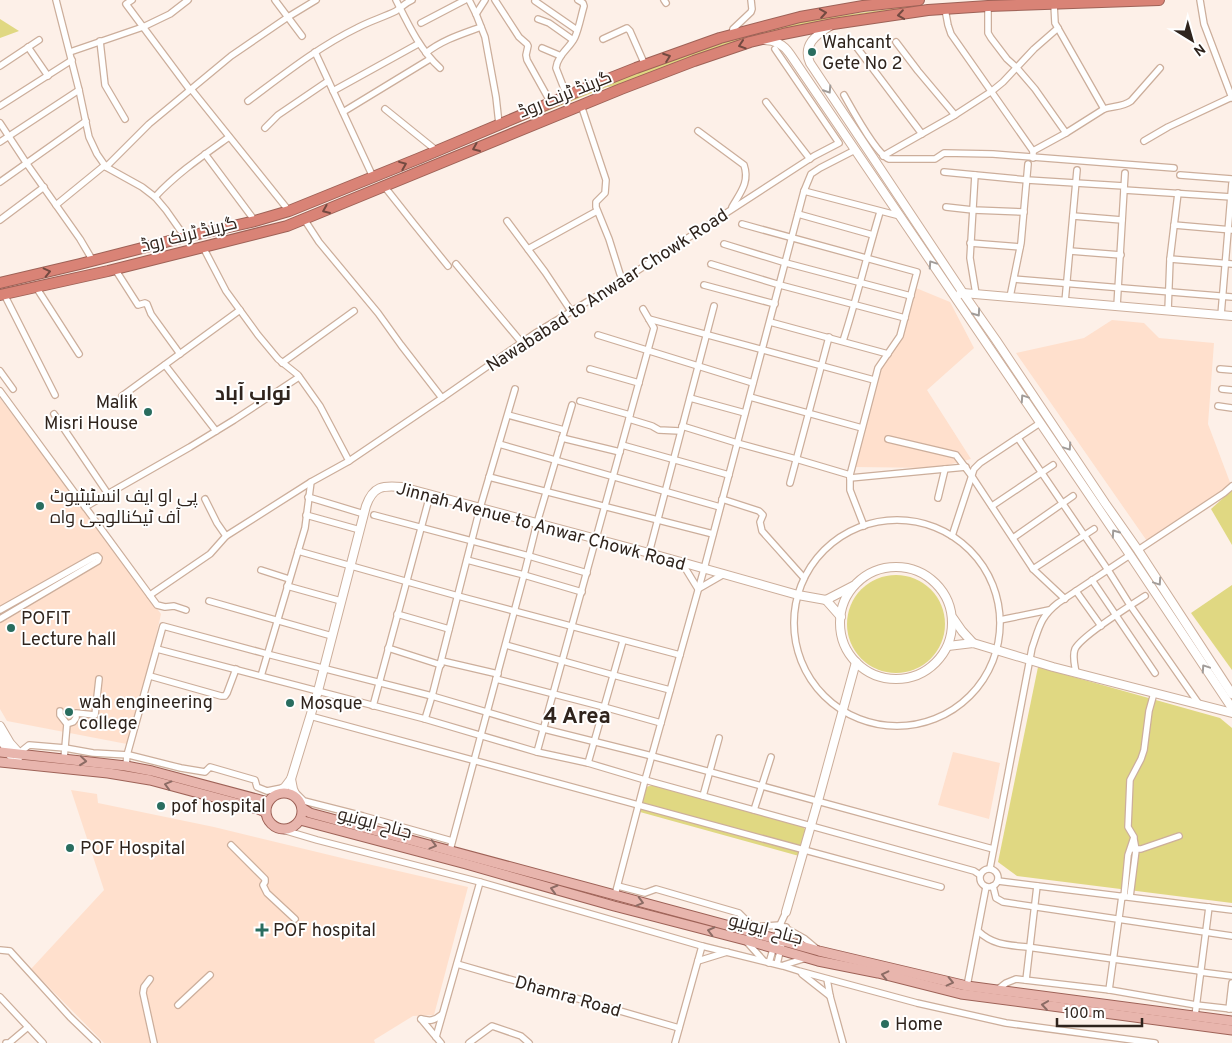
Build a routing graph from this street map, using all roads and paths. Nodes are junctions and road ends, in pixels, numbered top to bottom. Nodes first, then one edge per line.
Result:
1 (56, 0) edge
2 (132, 0) edge
3 (188, 0) edge
4 (275, 0) edge
5 (316, 0) edge
6 (396, 0) edge
7 (412, 0) edge
8 (465, 0) edge
9 (469, 0) edge
10 (485, 0) edge
11 (495, 0) edge
12 (578, 0) edge
13 (751, 0) edge
14 (919, 0) edge
15 (1159, 0) edge
16 (1200, 0) edge
17 (535, 2) dead end
18 (885, 2) edge
19 (1054, 4) junction
20 (928, 5) edge
21 (988, 6) junction
22 (400, 8) junction
23 (946, 9) junction
24 (476, 14) junction
25 (288, 16) junction
26 (538, 19) dead end
27 (421, 23) dead end
28 (833, 24) junction
29 (143, 27) junction
30 (481, 27) junction
31 (1058, 28) junction
32 (577, 30) junction
33 (732, 34) junction
34 (302, 36) dead end
35 (603, 39) dead end
36 (39, 40) dead end
37 (574, 40) junction
38 (760, 40) junction
39 (100, 41) junction
40 (896, 42) dead end
41 (418, 44) dead end
42 (855, 45) dead end
43 (28, 47) junction
44 (542, 48) dead end
45 (775, 49) dead end
46 (70, 52) junction
47 (314, 52) junction
48 (426, 53) junction
49 (561, 56) junction
50 (430, 59) junction
51 (72, 60) junction
52 (645, 65) junction
53 (0, 66) edge
54 (440, 68) dead end
55 (1017, 68) junction
56 (1160, 68) dead end
57 (48, 76) junction
58 (1232, 76) edge
59 (1225, 79) junction
60 (328, 81) junction
61 (79, 90) junction
62 (190, 90) junction
63 (333, 91) junction
64 (992, 91) junction
65 (844, 95) dead end
66 (567, 96) junction
67 (1232, 97) edge
68 (248, 101) dead end
69 (766, 102) dead end
70 (551, 103) junction
71 (581, 105) junction
72 (0, 106) edge
73 (385, 109) dead end
74 (1104, 109) junction
75 (343, 112) junction
76 (954, 115) junction
77 (125, 119) dead end
78 (86, 121) junction
79 (0, 123) edge
80 (499, 124) junction
81 (265, 128) dead end
82 (698, 131) dead end
83 (1066, 133) junction
84 (922, 134) junction
85 (9, 136) junction
86 (504, 136) junction
87 (229, 137) junction
88 (1144, 141) dead end
89 (0, 142) edge
90 (855, 150) junction
91 (1033, 150) junction
92 (437, 151) junction
93 (205, 154) junction
94 (883, 156) junction
95 (1033, 158) junction
96 (810, 159) junction
97 (26, 164) junction
98 (1028, 164) dead end
99 (106, 166) junction
100 (1174, 168) dead end
101 (880, 169) junction
102 (1077, 170) dead end
103 (944, 172) dead end
104 (1125, 173) dead end
105 (872, 175) junction
106 (975, 175) junction
107 (1180, 175) dead end
108 (373, 177) junction
109 (1232, 179) edge
110 (1027, 180) junction
111 (0, 182) edge
112 (1076, 183) junction
113 (1232, 183) edge
114 (384, 186) junction
115 (44, 188) junction
116 (1124, 188) junction
117 (804, 191) junction
118 (1178, 193) junction
119 (155, 197) junction
120 (1231, 197) edge
121 (56, 205) junction
122 (946, 207) dead end
123 (731, 209) junction
124 (973, 210) junction
125 (289, 211) junction
126 (597, 211) junction
127 (880, 212) junction
128 (1024, 212) junction
129 (798, 214) junction
130 (900, 216) junction
131 (1073, 216) junction
132 (304, 219) junction
133 (0, 220) edge
134 (507, 220) dead end
135 (1122, 220) junction
136 (256, 221) junction
137 (742, 224) dead end
138 (1174, 225) junction
139 (1230, 230) edge
140 (873, 235) junction
141 (185, 237) junction
142 (792, 238) junction
143 (970, 243) junction
144 (724, 244) dead end
145 (203, 247) junction
146 (1020, 247) junction
147 (528, 249) junction
148 (1070, 251) junction
149 (1120, 254) junction
150 (867, 258) junction
151 (1170, 259) junction
152 (94, 261) junction
153 (786, 263) junction
154 (1229, 263) edge
155 (456, 264) dead end
156 (711, 264) dead end
157 (448, 266) dead end
158 (115, 269) junction
159 (1014, 279) junction
160 (623, 280) junction
161 (860, 282) junction
162 (0, 283) edge
163 (1067, 283) junction
164 (780, 284) junction
165 (704, 285) dead end
166 (36, 287) junction
167 (1119, 287) junction
168 (1168, 291) junction
169 (962, 293) junction
170 (2, 294) edge
171 (976, 294) junction
172 (911, 296) junction
173 (1222, 296) junction
174 (1232, 296) edge
175 (955, 297) junction
176 (1010, 297) junction
177 (1065, 302) junction
178 (774, 304) junction
179 (855, 304) junction
180 (714, 306) dead end
181 (1117, 306) junction
182 (643, 309) dead end
183 (240, 310) junction
184 (354, 311) dead end
185 (571, 311) junction
186 (1168, 311) junction
187 (1221, 315) junction
188 (1232, 316) edge
189 (905, 318) junction
190 (649, 319) junction
191 (770, 322) junction
192 (598, 335) dead end
193 (707, 335) junction
194 (829, 337) junction
195 (996, 340) junction
196 (843, 341) junction
197 (522, 342) junction
198 (988, 345) junction
199 (648, 350) junction
200 (762, 350) junction
201 (79, 354) dead end
202 (180, 354) junction
203 (888, 354) junction
204 (282, 363) junction
205 (165, 365) junction
206 (698, 366) junction
207 (822, 366) junction
208 (590, 369) dead end
209 (1220, 369) dead end
210 (1232, 370) edge
211 (0, 371) edge
212 (299, 377) junction
213 (874, 380) junction
214 (753, 383) junction
215 (639, 384) junction
216 (12, 389) dead end
217 (1222, 389) dead end
218 (515, 390) dead end
219 (1232, 390) edge
220 (0, 391) edge
221 (55, 396) dead end
222 (122, 396) dead end
223 (750, 397) junction
224 (442, 398) junction
225 (690, 398) junction
226 (580, 401) dead end
227 (572, 405) dead end
228 (1218, 406) dead end
229 (1232, 408) edge
230 (746, 413) junction
231 (809, 413) junction
232 (54, 414) dead end
233 (508, 414) junction
234 (630, 417) junction
235 (1040, 423) junction
236 (862, 428) junction
237 (681, 429) junction
238 (564, 430) junction
239 (216, 431) junction
240 (562, 438) junction
241 (1018, 438) junction
242 (888, 439) dead end
243 (737, 443) junction
244 (499, 444) junction
245 (622, 445) junction
246 (620, 452) junction
247 (796, 459) junction
248 (556, 460) junction
249 (673, 460) junction
250 (349, 461) junction
251 (1053, 465) dead end
252 (966, 467) junction
253 (945, 469) junction
254 (1041, 473) junction
255 (729, 475) junction
256 (972, 475) junction
257 (489, 477) junction
258 (613, 477) junction
259 (850, 477) junction
260 (311, 482) junction
261 (790, 483) dead end
262 (1232, 486) edge
263 (665, 491) junction
264 (546, 492) junction
265 (108, 494) junction
266 (430, 495) junction
267 (1074, 496) dead end
268 (308, 497) junction
269 (938, 498) dead end
270 (205, 499) dead end
271 (722, 500) junction
272 (1104, 503) junction
273 (1062, 504) junction
274 (992, 506) junction
275 (85, 507) junction
276 (605, 507) junction
277 (720, 507) junction
278 (480, 508) junction
279 (1097, 508) junction
280 (364, 514) junction
281 (306, 515) junction
282 (374, 515) dead end
283 (657, 520) junction
284 (537, 523) junction
285 (864, 526) junction
286 (421, 528) junction
287 (1094, 529) dead end
288 (360, 530) junction
289 (713, 534) junction
290 (1084, 535) junction
291 (226, 536) junction
292 (952, 536) junction
293 (1013, 538) junction
294 (596, 540) junction
295 (472, 541) junction
296 (1138, 550) junction
297 (298, 551) junction
298 (649, 553) junction
299 (1130, 555) junction
300 (529, 556) junction
301 (467, 560) junction
302 (682, 562) junction
303 (350, 566) junction
304 (704, 568) junction
305 (1034, 569) junction
306 (262, 570) dead end
307 (1108, 570) junction
308 (587, 573) junction
309 (724, 574) junction
310 (524, 575) junction
311 (804, 578) junction
312 (289, 579) junction
313 (1092, 580) junction
314 (406, 581) junction
315 (855, 585) junction
316 (287, 586) junction
317 (698, 589) junction
318 (1076, 591) junction
319 (582, 592) junction
320 (150, 595) junction
321 (798, 595) junction
322 (458, 596) junction
323 (1145, 596) dead end
324 (1065, 599) junction
325 (826, 600) junction
326 (209, 601) dead end
327 (341, 601) junction
328 (1130, 605) junction
329 (0, 610) edge
330 (186, 610) dead end
331 (1049, 610) junction
332 (515, 611) junction
333 (397, 614) junction
334 (1117, 615) junction
335 (841, 617) junction
336 (952, 618) junction
337 (0, 619) edge
338 (277, 620) junction
339 (1000, 620) junction
340 (1101, 626) junction
341 (572, 627) junction
342 (450, 629) junction
343 (332, 636) junction
344 (623, 641) junction
345 (973, 643) junction
346 (506, 645) junction
347 (948, 646) junction
348 (388, 648) junction
349 (157, 649) junction
350 (996, 650) junction
351 (267, 654) junction
352 (680, 655) junction
353 (563, 660) junction
354 (1030, 660) junction
355 (441, 662) junction
356 (856, 662) junction
357 (323, 668) junction
358 (236, 669) junction
359 (1076, 673) junction
360 (1155, 673) dead end
361 (613, 675) junction
362 (150, 676) junction
363 (261, 676) junction
364 (497, 677) junction
365 (99, 679) dead end
366 (378, 683) junction
367 (670, 690) junction
368 (318, 691) junction
369 (1154, 693) junction
370 (1232, 694) edge
371 (554, 695) junction
372 (432, 696) junction
373 (1199, 704) junction
374 (373, 706) junction
375 (604, 707) junction
376 (1232, 708) edge
377 (842, 710) junction
378 (60, 711) dead end
379 (487, 713) junction
380 (1232, 713) edge
381 (310, 716) junction
382 (425, 719) junction
383 (67, 724) junction
384 (661, 724) junction
385 (0, 726) edge
386 (544, 729) junction
387 (481, 736) junction
388 (0, 738) edge
389 (719, 738) dead end
390 (594, 742) junction
391 (64, 748) junction
392 (4, 752) edge
393 (538, 752) junction
394 (18, 754) junction
395 (128, 755) junction
396 (652, 756) junction
397 (771, 756) dead end
398 (64, 759) junction
399 (474, 761) junction
400 (0, 762) edge
401 (588, 763) junction
402 (17, 764) junction
403 (126, 766) junction
404 (710, 772) junction
405 (645, 780) junction
406 (762, 786) junction
407 (292, 791) junction
408 (276, 794) junction
409 (703, 796) junction
410 (818, 801) junction
411 (268, 802) junction
412 (639, 806) junction
413 (302, 808) junction
414 (754, 810) junction
415 (265, 812) junction
416 (300, 820) junction
417 (811, 825) junction
418 (280, 829) junction
419 (1179, 836) dead end
420 (231, 844) dead end
421 (451, 846) junction
422 (804, 849) junction
423 (993, 849) junction
424 (1133, 849) junction
425 (990, 868) junction
426 (980, 875) junction
427 (998, 881) junction
428 (480, 882) junction
429 (1038, 886) junction
430 (941, 887) dead end
431 (990, 887) junction
432 (616, 891) junction
433 (1125, 897) junction
434 (1035, 907) junction
435 (1209, 907) junction
436 (1232, 910) edge
437 (786, 912) joint
438 (295, 919) dead end
439 (1118, 920) junction
440 (753, 927) junction
441 (783, 927) junction
442 (742, 929) junction
443 (978, 931) junction
444 (1206, 932) junction
445 (1232, 936) edge
446 (744, 940) junction
447 (778, 944) junction
448 (702, 946) junction
449 (1029, 948) junction
450 (0, 950) edge
451 (819, 951) junction
452 (729, 952) junction
453 (808, 958) junction
454 (1113, 959) junction
455 (698, 960) junction
456 (767, 962) junction
457 (456, 964) junction
458 (780, 965) junction
459 (798, 971) junction
460 (1200, 971) junction
461 (210, 975) dead end
462 (1232, 976) edge
463 (150, 979) dead end
464 (827, 979) junction
465 (1026, 980) junction
466 (1232, 983) edge
467 (967, 986) junction
468 (996, 990) junction
469 (1109, 990) junction
470 (830, 996) junction
471 (0, 997) edge
472 (178, 1005) dead end
473 (1196, 1005) junction
474 (1231, 1009) edge
475 (443, 1013) junction
476 (1195, 1016) junction
477 (1232, 1021) edge
478 (28, 1027) junction
479 (679, 1028) junction
480 (1232, 1030) edge
481 (436, 1037) junction
482 (1128, 1041) edge
483 (3, 1042) edge
484 (44, 1043) edge
485 (97, 1043) edge
486 (154, 1043) edge
487 (441, 1043) edge
488 (469, 1043) edge
489 (529, 1043) edge
490 (675, 1043) edge
491 (842, 1043) edge
492 (1155, 1043) edge

1 - 46 street
2 - 29 street
3 - 29 street
4 - 25 street
5 - 25 street
6 - 22 street
7 - 22 street
8 - 27 street
9 - 24 street
10 - 24 street
11 - 70 street
12 - 32 street
13 - 33 street
14 - 18 highway, گرینڈ ٹرنک روڈ
15 - 19 highway, گرینڈ ٹرنک روڈ
16 - 59 street
17 - 32 street
33 -> 18 highway, گرینڈ ٹرنک روڈ
19 - 21 highway, گرینڈ ٹرنک روڈ
19 - 31 street
20 - 23 highway, گرینڈ ٹرنک روڈ
20 -> 28 highway, گرینڈ ٹرنک روڈ
21 - 23 highway, گرینڈ ٹرنک روڈ
21 - 55 street
22 - 47 street
22 - 48 street
23 - 64 street
24 - 30 street
25 - 34 street
25 - 62 street
26 - 37 street
28 - 38 highway, گرینڈ ٹرنک روڈ
28 -> 101 street
29 - 39 street
29 - 62 street
30 - 48 street
30 - 80 street
31 - 55 street
31 - 74 street
32 - 37 street
52 -> 33 highway, گرینڈ ٹرنک روڈ
35 - 52 street
36 - 43 street
37 - 49 street
38 -> 71 highway, گرینڈ ٹرنک روڈ
38 - 90 street
39 - 46 street
39 - 77 street
40 - 76 street
41 - 63 street
42 - 84 street
43 - 53 street
43 - 57 street
44 - 49 street
45 - 96 street, Nawababad to Anwaar Chowk Road
46 - 51 street
47 - 60 street
47 - 68 street
48 - 50 street
49 - 66 street
50 - 54 street
50 - 75 street
51 - 57 street
51 - 61 street
52 - 66 highway, گرینڈ ٹرنک روڈ
55 - 64 street
55 - 83 street
56 - 74 street
57 - 72 street
58 - 59 street
59 - 67 street
60 - 63 street
60 - 81 street
61 - 78 street
61 - 85 street
62 - 87 street
62 - 99 street
63 - 75 street
64 - 76 street
64 - 91 street
65 - 94 street
66 - 70 highway, گرینڈ ٹرنک روڈ
67 - 88 street
69 - 96 street
70 - 80 highway, گرینڈ ٹرنک روڈ
71 - 86 highway, گرینڈ ٹرنک روڈ
71 - 126 street
73 - 92 street
74 - 83 street
75 - 108 street
76 - 84 street
78 - 97 street
78 - 99 street
79 - 85 street
80 - 86 highway
80 - 92 highway, گرینڈ ٹرنک روڈ
82 - 123 street
83 - 91 street
84 - 94 street
85 - 89 street
85 - 97 street
86 -> 114 highway, گرینڈ ٹرنک روڈ
87 - 93 street
87 - 125 street
90 - 105 street
90 - 117 street
91 - 95 street
108 -> 92 highway, گرینڈ ٹرنک روڈ
93 - 119 street
93 - 136 street
94 - 95 street
95 - 100 street
96 - 123 street, Nawababad to Anwaar Chowk Road
97 - 111 street
97 - 115 street
98 - 110 street
99 - 119 street
99 - 121 street
101 - 105 street
101 - 169 street
102 - 112 street
103 - 106 street
104 - 116 street
105 - 130 street
106 - 110 street
106 - 124 street
107 - 109 street
108 - 125 highway, گرینڈ ٹرنک روڈ
110 - 112 street
110 - 128 street
112 - 116 street
112 - 131 street
113 - 120 street
114 -> 132 highway, گرینڈ ٹرنک روڈ
114 - 157 street
115 - 121 street
115 - 133 street
116 - 118 street
116 - 135 street
117 - 127 street
117 - 129 street
118 - 120 street
118 - 138 street
119 - 141 street
120 - 139 street
121 - 152 street
122 - 124 street
123 - 160 street, Nawababad to Anwaar Chowk Road
124 - 128 street
124 - 143 street
125 - 136 highway, گرینڈ ٹرنک روڈ
126 - 147 street
126 - 160 street
127 - 130 street
127 - 140 street
128 - 146 street
129 - 140 street
129 - 142 street
175 -> 130 street
131 - 135 street
131 - 148 street
132 - 145 highway, گرینڈ ٹرنک روڈ
132 - 224 street
134 - 147 street
135 - 149 street
136 - 141 highway, گرینڈ ٹرنک روڈ
137 - 142 street
138 - 139 street
138 - 151 street
139 - 154 street
140 - 150 street
141 - 152 highway, گرینڈ ٹرنک روڈ
142 - 150 street
142 - 153 street
143 - 146 street
143 - 171 street
144 - 153 street
145 - 158 highway, گرینڈ ٹرنک روڈ
145 - 183 street
146 - 159 street
147 - 185 street
148 - 149 street
148 - 163 street
149 - 167 street
150 - 161 street
150 - 172 street
151 - 154 street
151 - 168 street
162 -> 152 highway, گرینڈ ٹرنک روڈ
153 - 161 street
153 - 164 street
154 - 173 street
155 - 197 street
156 - 164 street
158 - 166 highway, گرینڈ ٹرنک روڈ
158 - 202 street
159 - 163 street
159 - 176 street
160 - 185 street, Nawababad to Anwaar Chowk Road
161 - 172 street
161 - 179 street
163 - 167 street
163 - 177 street
164 - 178 street
164 - 179 street
165 - 178 street
166 - 170 highway, گرینڈ ٹرنک روڈ
166 - 201 street
167 - 168 street
167 - 181 street
168 - 173 street
168 - 186 street
169 - 171 street
169 - 175 street
169 -> 195 street
170 - 221 street
171 - 176 street
172 - 189 street
173 - 174 street
173 - 187 street
175 - 198 street
176 - 177 street
177 - 181 street
178 - 191 street
179 - 189 street
179 - 196 street
180 - 193 street
181 - 186 street
182 - 190 street
183 - 202 street
183 - 204 street
184 - 204 street
185 - 197 street, Nawababad to Anwaar Chowk Road
186 - 187 street
187 - 188 street
189 - 203 street
190 - 193 street
190 - 199 street
191 - 194 street
191 - 200 street
192 - 199 street
193 - 200 street
193 - 206 street
194 - 196 street
194 - 207 street
195 - 198 street
195 -> 272 street
196 - 203 street
197 - 224 street, Nawababad to Anwaar Chowk Road
235 -> 198 street
199 - 206 street
199 - 215 street
200 - 207 street
200 - 214 street
202 - 205 street
203 - 213 street
204 - 212 street
205 - 222 street
205 - 239 street
206 - 214 street
206 - 225 street
207 - 213 street
207 - 231 street
208 - 215 street
209 - 210 street
211 - 216 street
212 - 239 street
212 - 250 street
213 - 236 street
214 - 223 street
215 - 234 street
217 - 219 street
218 - 233 street
220 - 275 street
223 - 230 street
223 - 231 street
224 - 250 street, Nawababad to Anwaar Chowk Road
225 - 230 street
225 - 237 street
226 - 234 street
227 - 238 street
228 - 229 street
230 - 243 street
231 - 236 street
231 - 247 street
232 - 265 street
233 - 238 street
233 - 244 street
234 - 237 street
234 - 245 street
235 - 241 street
235 - 279 street
236 - 259 street
237 - 243 street
237 - 249 street
238 - 240 street
239 - 265 street
240 - 246 street
240 - 248 street
241 - 254 street
241 - 256 street
242 - 252 street
243 - 247 street
243 - 255 street
244 - 248 street
244 - 257 street
245 - 246 street
245 - 249 street
246 - 258 street
247 - 259 street
247 - 261 street
248 - 258 street
248 - 264 street
249 - 255 street
249 - 263 street
250 - 260 street, Nawababad to Anwaar Chowk Road
251 - 254 street
252 - 253 street
252 - 256 street
253 - 259 street
253 - 269 street
254 - 273 street
254 - 274 street
255 - 271 street
256 - 274 street
256 - 292 street
257 - 264 street
257 - 278 street
258 - 263 street
258 - 276 street
259 - 285 street
260 - 268 street
260 - 291 street, Nawababad to Anwaar Chowk Road
262 - 296 street
263 - 277 street
263 - 283 street
264 - 276 street
264 - 284 street
265 - 275 street
266 - 278 street, Jinnah Avenue to Anwar Chowk Road
266 - 280 street, Jinnah Avenue to Anwar Chowk Road
266 - 286 street
267 - 273 street
268 - 280 street
268 - 281 street
270 - 291 street
271 - 277 street
271 - 311 street
272 - 279 street
272 - 296 street
273 - 290 street
273 - 293 street
274 - 293 street
275 - 320 street
276 - 283 street
276 - 294 street
277 - 289 street
278 - 284 street, Jinnah Avenue to Anwar Chowk Road
278 - 295 street
299 -> 279 street
280 - 288 street, Jinnah Avenue to Anwar Chowk Road
281 - 288 street
281 - 297 street
282 - 286 street
283 - 289 street
283 - 298 street
284 - 294 street, Jinnah Avenue to Anwar Chowk Road
284 - 300 street
285 - 292 street
285 - 311 street
286 - 295 street
286 - 314 street
287 - 290 street
288 - 303 street, Jinnah Avenue to Anwar Chowk Road
289 - 304 street
290 - 305 street
290 - 307 street
291 - 320 street, Nawababad to Anwaar Chowk Road
292 - 339 street
293 - 305 street
294 - 298 street, Jinnah Avenue to Anwar Chowk Road
294 - 308 street
295 - 300 street
295 - 301 street
296 -> 370 street
297 - 303 street
297 - 312 street
298 - 302 street, Jinnah Avenue to Anwar Chowk Road
299 - 307 street
376 -> 299 street
300 - 308 street
300 - 310 street
301 - 310 street
301 - 322 street
302 - 304 street, Jinnah Avenue to Anwar Chowk Road
302 - 317 street
303 - 314 street
303 - 327 street, Jinnah Avenue to Anwar Chowk Road
304 - 309 street, Jinnah Avenue to Anwar Chowk Road
304 - 317 street
305 - 324 street
306 - 312 street
307 - 313 street
307 - 328 street
308 - 319 street
309 - 317 street
309 - 321 street, Jinnah Avenue to Anwar Chowk Road
310 - 319 street
310 - 332 street
311 - 321 street
312 - 316 street
313 - 318 street
313 - 334 street
314 - 322 street
314 - 333 street
315 - 325 street
315 - 335 street
315 - 336 street
316 - 327 street
316 - 338 street
317 - 352 street
318 - 324 street
318 - 340 street
319 - 341 street
320 - 330 street
321 - 325 street, Jinnah Avenue to Anwar Chowk Road
321 - 377 street
322 - 332 street
322 - 342 street
323 - 328 street
324 - 331 street
325 - 335 street
326 - 338 street
327 - 343 street, Jinnah Avenue to Anwar Chowk Road
328 - 334 street
328 - 373 street
329 - 337 street
331 - 339 street
331 - 354 street
332 - 341 street
332 - 346 street
333 - 342 street
333 - 348 street
334 - 340 street
334 - 360 street
335 - 356 street
336 - 345 street
336 - 347 street
338 - 343 street
338 - 351 street
339 - 350 street
340 - 359 street
341 - 344 street
341 - 353 street
342 - 355 street
343 - 357 street, Jinnah Avenue to Anwar Chowk Road
344 - 352 street
344 - 361 street
345 - 347 street
345 - 350 street
346 - 353 street
346 - 364 street
347 - 356 street
348 - 355 street
348 - 366 street
349 - 351 street
349 - 358 street
349 - 362 street
350 - 354 street
350 - 377 street
351 - 357 street
351 - 363 street
352 - 367 street
353 - 361 street
353 - 371 street
354 - 359 street
354 - 423 street
355 - 364 street
355 - 372 street
356 - 377 street
357 - 366 street
357 - 368 street, Jinnah Avenue to Anwar Chowk Road
358 - 362 street
358 - 363 street
359 - 369 street
361 - 367 street
361 - 375 street
362 - 395 street
363 - 368 street
364 - 371 street
364 - 379 street
365 - 383 street
366 - 372 street
366 - 374 street
367 - 384 street
368 - 374 street
368 - 381 street, Jinnah Avenue to Anwar Chowk Road
369 - 373 street
369 - 424 street
371 - 375 street
371 - 386 street
372 - 379 street
372 - 382 street
373 - 380 street
374 - 382 street
375 - 384 street
375 - 390 street
377 - 410 street
378 - 383 street
379 - 386 street
379 - 387 street
381 - 399 street
381 - 407 street, Jinnah Avenue to Anwar Chowk Road
382 - 387 street
383 - 391 street
384 - 396 street
385 - 394 street
386 - 390 street
386 - 393 street
387 - 393 street
387 - 399 street
388 - 392 street
389 - 404 street
390 - 396 street
390 - 401 street
391 - 394 street
391 - 395 street
391 - 398 street
392 - 394 main road
392 - 402 street
393 - 401 street
394 - 398 main road
394 - 402 street
395 - 403 street
395 - 407 street
396 - 404 street
396 - 405 street
397 - 406 street
398 -> 403 main road
399 - 412 street
399 - 421 street
400 - 402 main road
401 - 405 street
415 -> 402 main road
403 - 411 main road
404 - 406 street
404 - 409 street
405 - 409 street
405 - 412 street
406 - 410 street
406 - 414 street
407 - 408 street
407 - 408 main road
407 - 413 main road
407 - 421 street
408 - 411 main road
409 - 414 street
410 - 417 street
410 - 423 street
411 - 415 main road
412 - 422 street
412 - 432 street
413 - 416 main road
413 -> 421 main road, جناح ایونیو
414 - 417 street
415 - 418 main road
416 - 418 main road
446 -> 416 main road, جناح ایونیو
417 - 422 street
417 - 426 street
418 - 428 street
419 - 424 street
420 - 438 street
421 - 432 main road, جناح ایونیو
422 - 430 street
422 - 437 street
423 - 425 street
424 - 433 street
425 - 426 street
425 - 427 street
426 - 431 street
427 - 429 street
427 - 431 street
428 - 448 street
428 - 457 street
429 - 433 street
429 - 434 street
431 - 434 street
431 - 443 street
432 - 440 street
432 -> 442 main road, جناح ایونیو
433 - 435 street
433 - 439 street
434 - 439 street
434 - 449 street
435 - 436 street
435 - 444 street
437 - 441 street
439 - 444 street
439 - 454 street
440 - 441 street
440 - 442 street
441 - 447 street
441 - 451 street
442 - 447 main road, جناح ایونیو
443 - 449 street
443 - 467 street
444 - 445 street
444 - 460 street
446 - 447 main road, جناح ایونیو
446 - 456 street
447 - 451 main road, جناح ایونیو
447 - 453 main road, جناح ایونیو
447 - 456 street
447 - 458 street
448 - 452 street
448 - 455 street
449 - 454 street
449 - 465 street
450 - 485 street
451 -> 467 main road, جناح ایونیو
452 - 455 street
452 - 456 street
453 - 458 street
480 -> 453 main road, جناح ایونیو
454 - 460 street
454 - 469 street
455 - 479 street
456 - 458 street
457 - 475 street
457 - 479 street, Dhamra Road
458 - 459 street
459 - 464 street
459 - 470 street
460 - 462 street
460 - 473 street
461 - 472 street
463 - 486 street
464 - 470 street
464 - 482 street
465 - 468 street
465 - 469 street
466 - 474 street
467 - 468 main road, جناح ایونیو
468 - 476 main road, جناح ایونیو
469 - 473 street
470 - 491 street
471 - 478 street
473 - 474 street
473 - 476 street
475 - 481 street
475 - 481 street
476 - 477 main road, جناح ایونیو
478 - 483 street
478 - 484 street
479 - 490 street
481 - 487 street
482 - 492 street
488 - 489 street

